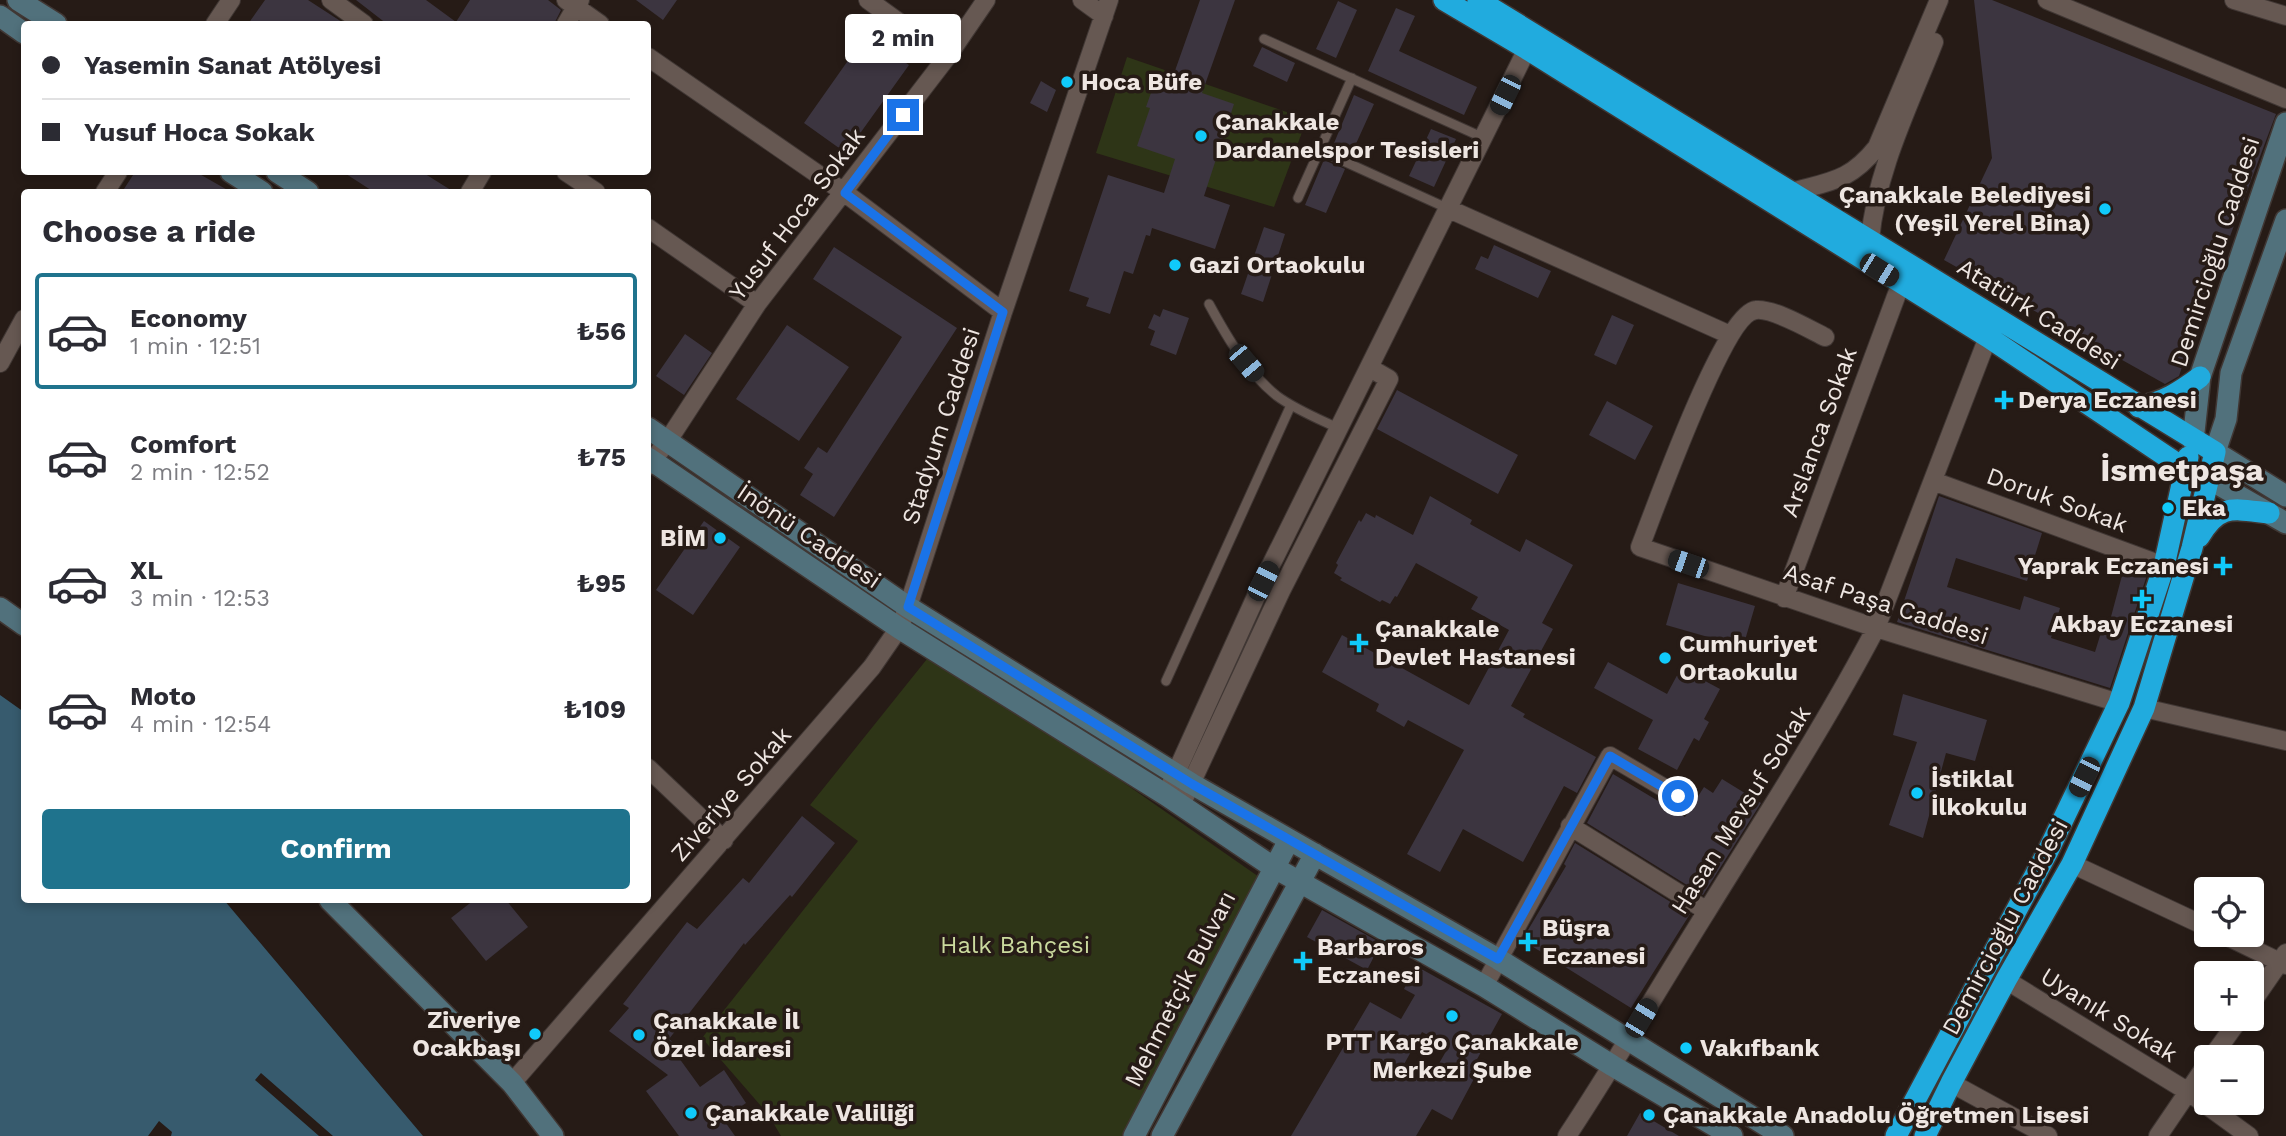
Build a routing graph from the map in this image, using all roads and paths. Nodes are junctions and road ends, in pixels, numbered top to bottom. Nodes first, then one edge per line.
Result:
1 (18, 0) edge
2 (231, 0) edge
3 (331, 0) edge
4 (868, 0) edge
5 (986, 0) edge
6 (1082, 0) edge
7 (1444, 0) edge
8 (1478, 0) edge
9 (1939, 0) edge
10 (1951, 0) edge
11 (2047, 0) edge
12 (2234, 0) edge
13 (573, 2) edge
14 (2079, 6) edge
15 (1107, 8) edge
16 (0, 16) edge
17 (2286, 16) edge
18 (51, 21) edge
19 (217, 21) edge
20 (360, 21) edge
21 (567, 21) edge
22 (596, 21) edge
23 (21, 31) edge
24 (1264, 39) dead end
25 (1527, 49) junction
26 (947, 57) junction
27 (651, 59) edge
28 (1352, 78) junction
29 (2286, 99) edge
30 (2286, 123) edge
31 (1484, 138) junction
32 (1319, 150) junction
33 (1880, 157) junction
34 (236, 175) edge
35 (282, 175) edge
36 (570, 175) edge
37 (257, 189) edge
38 (303, 189) edge
39 (592, 189) edge
40 (1792, 192) junction
41 (845, 193) junction
42 (1298, 198) dead end
43 (1449, 209) junction
44 (2285, 227) edge
45 (651, 230) edge
46 (1870, 240) junction
47 (1900, 283) junction
48 (757, 304) junction
49 (1209, 304) dead end
50 (1003, 312) junction
51 (21, 324) edge
52 (1730, 335) junction
53 (1825, 337) dead end
54 (1988, 337) junction
55 (0, 362) edge
56 (1370, 368) junction
57 (2200, 377) junction
58 (1291, 405) junction
59 (2139, 407) junction
60 (1340, 429) junction
61 (651, 430) edge
62 (2193, 440) junction
63 (667, 442) junction
64 (2216, 453) junction
65 (651, 460) edge
66 (651, 463) edge
67 (2185, 469) junction
68 (2209, 479) junction
69 (1933, 481) junction
70 (2286, 496) edge
71 (2278, 518) edge
72 (2192, 548) junction
73 (2164, 566) junction
74 (1784, 598) junction
75 (908, 607) junction
76 (0, 608) edge
77 (21, 623) edge
78 (899, 628) junction
79 (1876, 628) junction
80 (1166, 681) dead end
81 (2119, 703) junction
82 (2144, 708) junction
83 (2286, 741) edge
84 (651, 771) edge
85 (1184, 778) junction
86 (1678, 796) dead end
87 (1174, 800) junction
88 (1570, 826) junction
89 (1289, 839) junction
90 (724, 840) junction
91 (1315, 855) junction
92 (2072, 864) junction
93 (1273, 867) junction
94 (1299, 882) junction
95 (333, 903) edge
96 (1707, 911) junction
97 (2194, 922) edge
98 (2253, 947) edge
99 (1498, 959) junction
100 (2284, 960) edge
101 (2006, 980) junction
102 (1484, 986) junction
103 (2264, 986) edge
104 (1628, 1041) junction
105 (1613, 1066) junction
106 (2194, 1082) edge
107 (512, 1083) junction
108 (1951, 1083) junction
109 (2187, 1091) junction
110 (553, 1136) edge
111 (1134, 1136) edge
112 (1163, 1136) edge
113 (1567, 1136) edge
114 (1732, 1136) edge
115 (1783, 1136) edge
116 (1896, 1136) edge
117 (1925, 1136) edge
118 (2048, 1136) edge
119 (2158, 1136) edge
120 (2249, 1136) edge

1 - 18 main road
2 - 19 street
3 - 20 street
4 - 26 street
5 - 26 street, Yusuf Hoca Sokak
6 - 15 street
7 - 25 highway, Atatürk Caddesi
8 - 40 highway, Atatürk Caddesi
9 - 33 street
10 - 33 street
11 - 14 street
12 - 17 street
13 - 21 street
13 - 22 street
14 - 29 street
15 - 50 street, Stadyum Caddesi
16 - 23 main road
24 - 28 lane
25 - 31 street
25 - 47 highway, Atatürk Caddesi
26 - 41 street, Yusuf Hoca Sokak
27 - 41 street
28 - 31 lane
28 - 32 lane
30 - 57 main road, Demircioğlu Caddesi
31 - 43 street
32 - 42 lane
32 - 43 lane
33 - 40 street
33 - 46 street
34 - 37 main road
35 - 38 main road
36 - 39 street
40 - 46 highway, Atatürk Caddesi
41 - 48 street, Yusuf Hoca Sokak
41 - 50 street
43 - 52 street
43 - 56 street
44 - 64 main road, Demircioğlu Caddesi
45 - 48 street
46 - 59 highway, Atatürk Caddesi
47 - 54 highway, Atatürk Caddesi
47 - 74 street, Arslanca Sokak
48 - 63 street, Yusuf Hoca Sokak
49 - 58 lane
50 - 75 street, Stadyum Caddesi
51 - 55 street
52 - 53 street
52 - 74 street, Asaf Paşa Caddesi
54 - 67 highway, Atatürk Caddesi
54 - 69 street, Hasan Mevsuf Sokak
56 - 60 street
56 - 85 street
57 - 59 highway
57 - 62 main road, Demircioğlu Caddesi
58 - 60 lane
58 - 80 lane
59 - 62 highway, Atatürk Caddesi
60 - 85 street
61 - 63 main road, İnönü Caddesi
62 - 64 highway, Atatürk Caddesi
62 - 67 highway, Demircioğlu Caddesi
63 - 65 street, Yusuf Hoca Sokak
63 - 75 main road, İnönü Caddesi
64 - 68 highway, Demircioğlu Caddesi
64 - 70 main road, Atatürk Caddesi
66 - 78 main road, İnönü Caddesi
67 - 68 highway, Atatürk Caddesi
67 - 73 highway, Demircioğlu Caddesi
68 - 71 main road
68 - 72 highway, Demircioğlu Caddesi
69 - 73 street, Doruk Sokak
69 - 79 street, Hasan Mevsuf Sokak
71 - 72 highway
72 - 82 highway, Demircioğlu Caddesi
73 - 81 highway, Demircioğlu Caddesi
74 - 79 street, Asaf Paşa Caddesi
75 - 78 street, Stadyum Caddesi
75 - 85 main road, İnönü Caddesi
76 - 77 main road
78 - 87 main road, İnönü Caddesi
78 - 90 street, Ziveriye Sokak
79 - 81 street, Asaf Paşa Caddesi
79 - 96 street, Hasan Mevsuf Sokak
81 - 116 highway, Demircioğlu Caddesi
82 - 83 street
82 - 92 highway, Demircioğlu Caddesi
84 - 90 street
85 - 87 street
85 - 89 main road, İnönü Caddesi
86 - 88 street
87 - 93 main road, İnönü Caddesi
88 - 96 street
88 - 99 street
89 - 91 main road, İnönü Caddesi
89 - 93 main road, Mehmetçik Bulvarı
90 - 107 street, Ziveriye Sokak
91 - 94 main road
91 - 99 main road, İnönü Caddesi
92 - 97 street
92 - 101 highway, Demircioğlu Caddesi
93 - 94 main road, İnönü Caddesi
93 - 111 main road, Mehmetçik Bulvarı
94 - 102 main road, İnönü Caddesi
94 - 112 main road
95 - 107 main road
96 - 104 street, Hasan Mevsuf Sokak
98 - 100 street
99 - 102 street
99 - 104 main road
100 - 103 street
101 - 108 highway, Demircioğlu Caddesi
101 - 109 street, Uyanık Sokak
102 - 105 main road, İnönü Caddesi
104 - 105 street, Hasan Mevsuf Sokak
104 - 115 main road
105 - 113 street, Hasan Mevsuf Sokak
105 - 114 main road, İnönü Caddesi
106 - 109 street
107 - 110 main road
108 - 117 highway, Demircioğlu Caddesi
108 - 118 street
109 - 119 street
109 - 120 street, Uyanık Sokak

